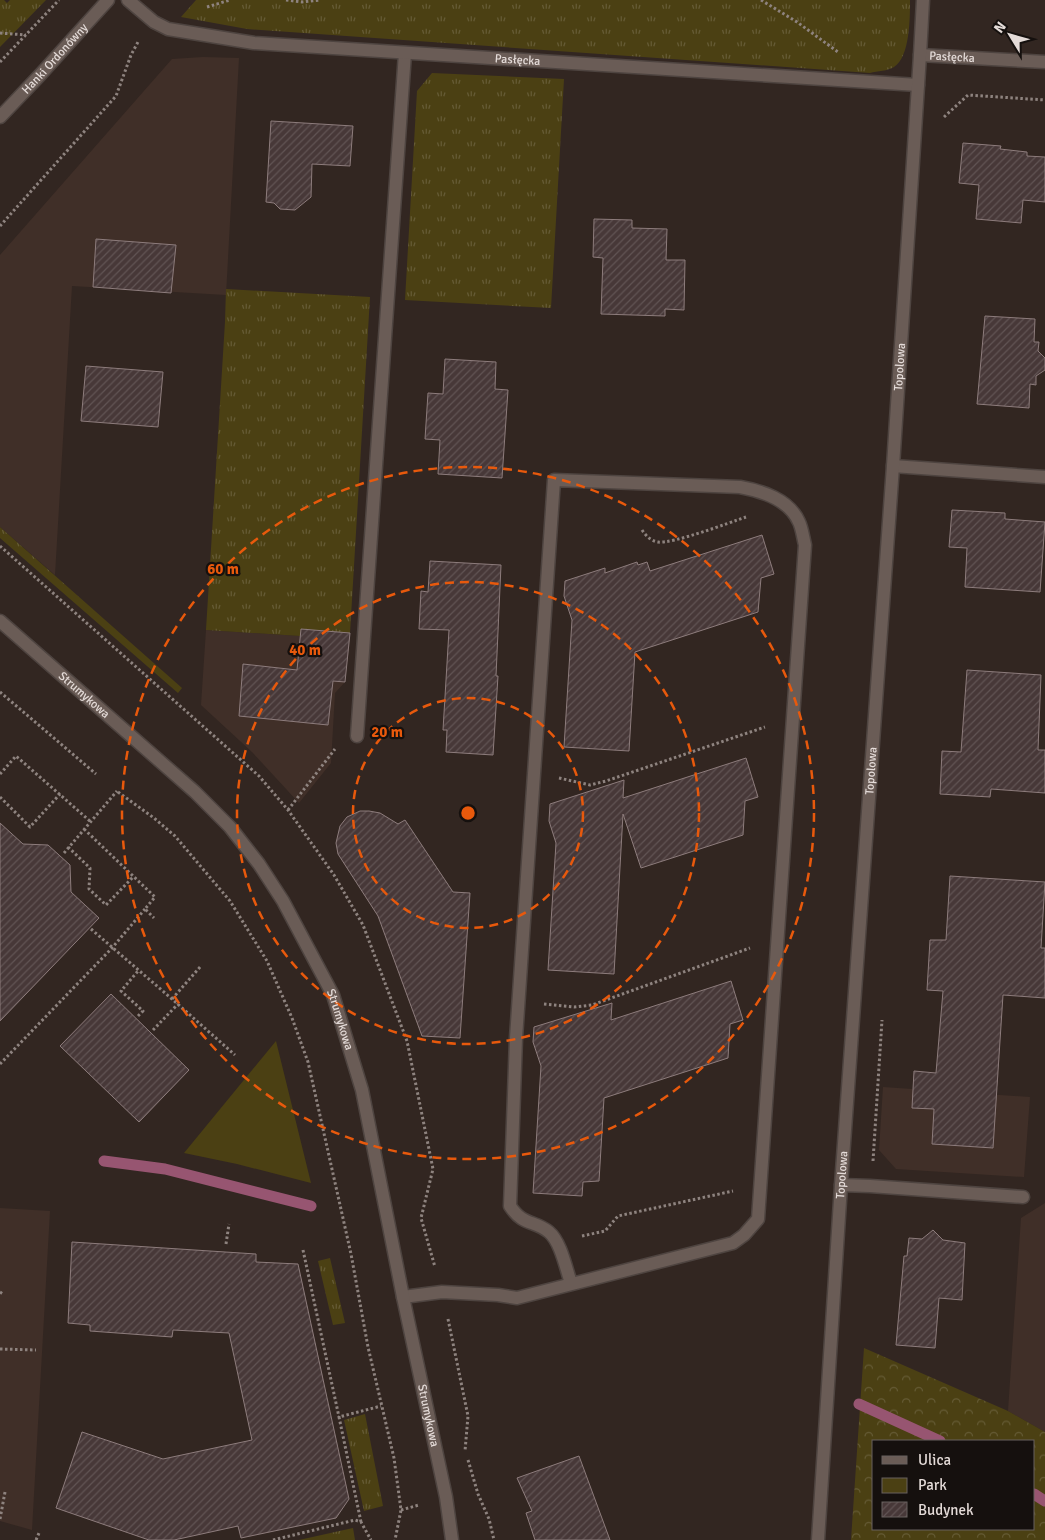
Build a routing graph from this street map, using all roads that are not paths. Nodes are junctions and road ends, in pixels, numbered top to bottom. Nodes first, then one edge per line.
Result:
1 (108, 0) edge
2 (128, 0) edge
3 (923, 0) edge
4 (405, 53) junction
5 (920, 55) junction
6 (1045, 62) edge
7 (918, 85) junction
8 (0, 117) edge
9 (892, 466) junction
10 (1045, 477) edge
11 (0, 621) edge
12 (356, 736) road end
13 (841, 1185) junction
14 (1023, 1197) dead end
15 (571, 1283) junction
16 (403, 1297) junction
17 (452, 1540) edge
18 (818, 1540) edge

1 - 8 street, Hanki Ordonówny
2 - 4 street, Pasłęcka
3 - 5 street, Topolowa
4 - 7 street, Pasłęcka
4 - 12 street
5 - 6 street, Pasłęcka
5 - 7 street, Topolowa
7 - 9 street, Topolowa
9 - 10 street
9 - 13 street, Topolowa
11 - 16 street, Strumykowa
13 - 14 street
13 - 18 street, Topolowa
15 - 15 street
15 - 16 street
16 - 17 street, Strumykowa

